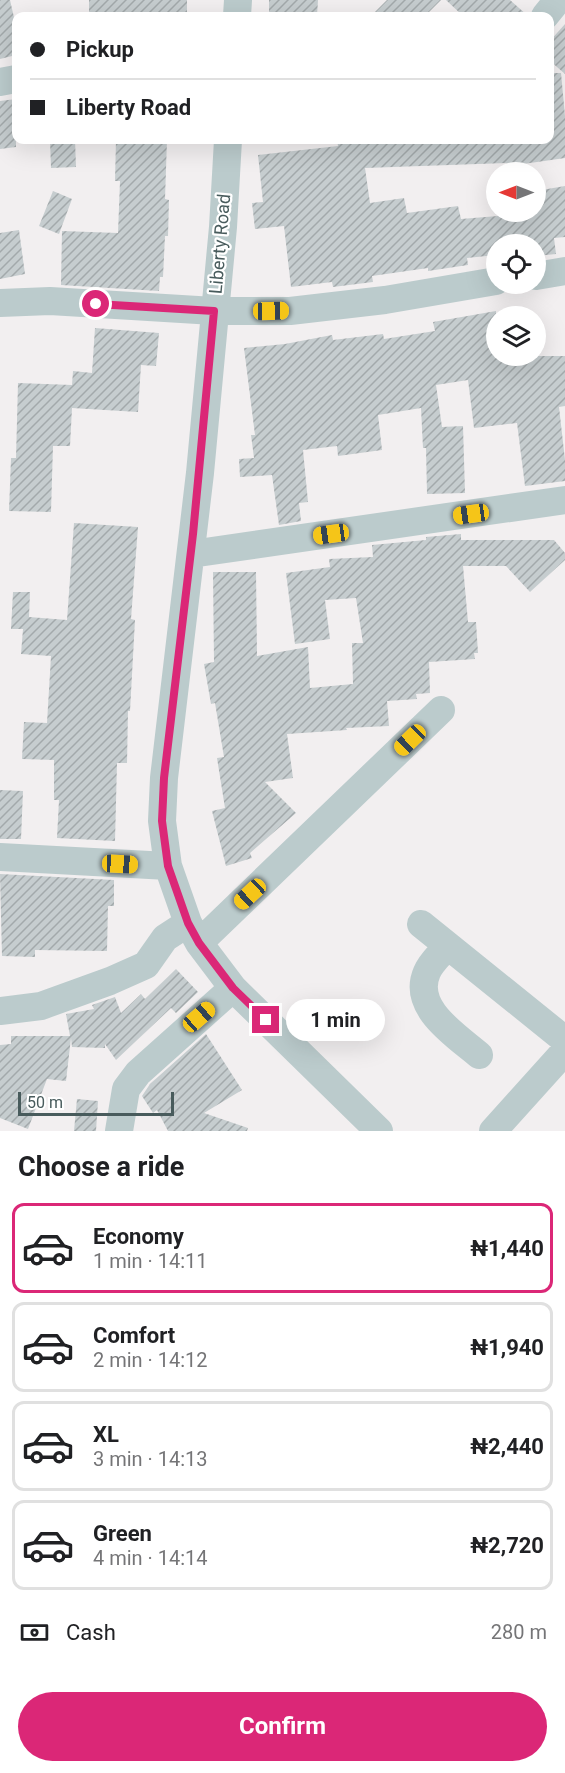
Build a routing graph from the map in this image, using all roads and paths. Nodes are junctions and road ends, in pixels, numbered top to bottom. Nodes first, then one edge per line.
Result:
1 (228, 144) edge
2 (565, 271) edge
3 (546, 274) edge
4 (486, 283) edge
5 (3, 303) edge
6 (214, 311) junction
7 (565, 501) edge
8 (191, 554) junction
9 (441, 710) dead end
10 (0, 857) edge
11 (168, 866) junction
12 (421, 924) dead end
13 (193, 933) junction
14 (447, 946) junction
15 (233, 988) junction
16 (0, 1011) edge
17 (565, 1040) edge
18 (565, 1051) edge
19 (479, 1055) dead end
20 (119, 1131) edge
21 (379, 1131) edge
22 (493, 1131) edge

1 - 6 street, Liberty Road
2 - 3 street
4 - 6 street
5 - 6 street
6 - 8 street, Liberty Road
7 - 8 street
8 - 11 street, Liberty Road
9 - 13 street
10 - 11 street
11 - 13 street, Liberty Road
12 - 14 street
13 - 15 street, Liberty Road
13 - 16 street
14 - 17 street
14 - 19 street
15 - 20 street
15 - 21 street, Liberty Road
18 - 22 street

